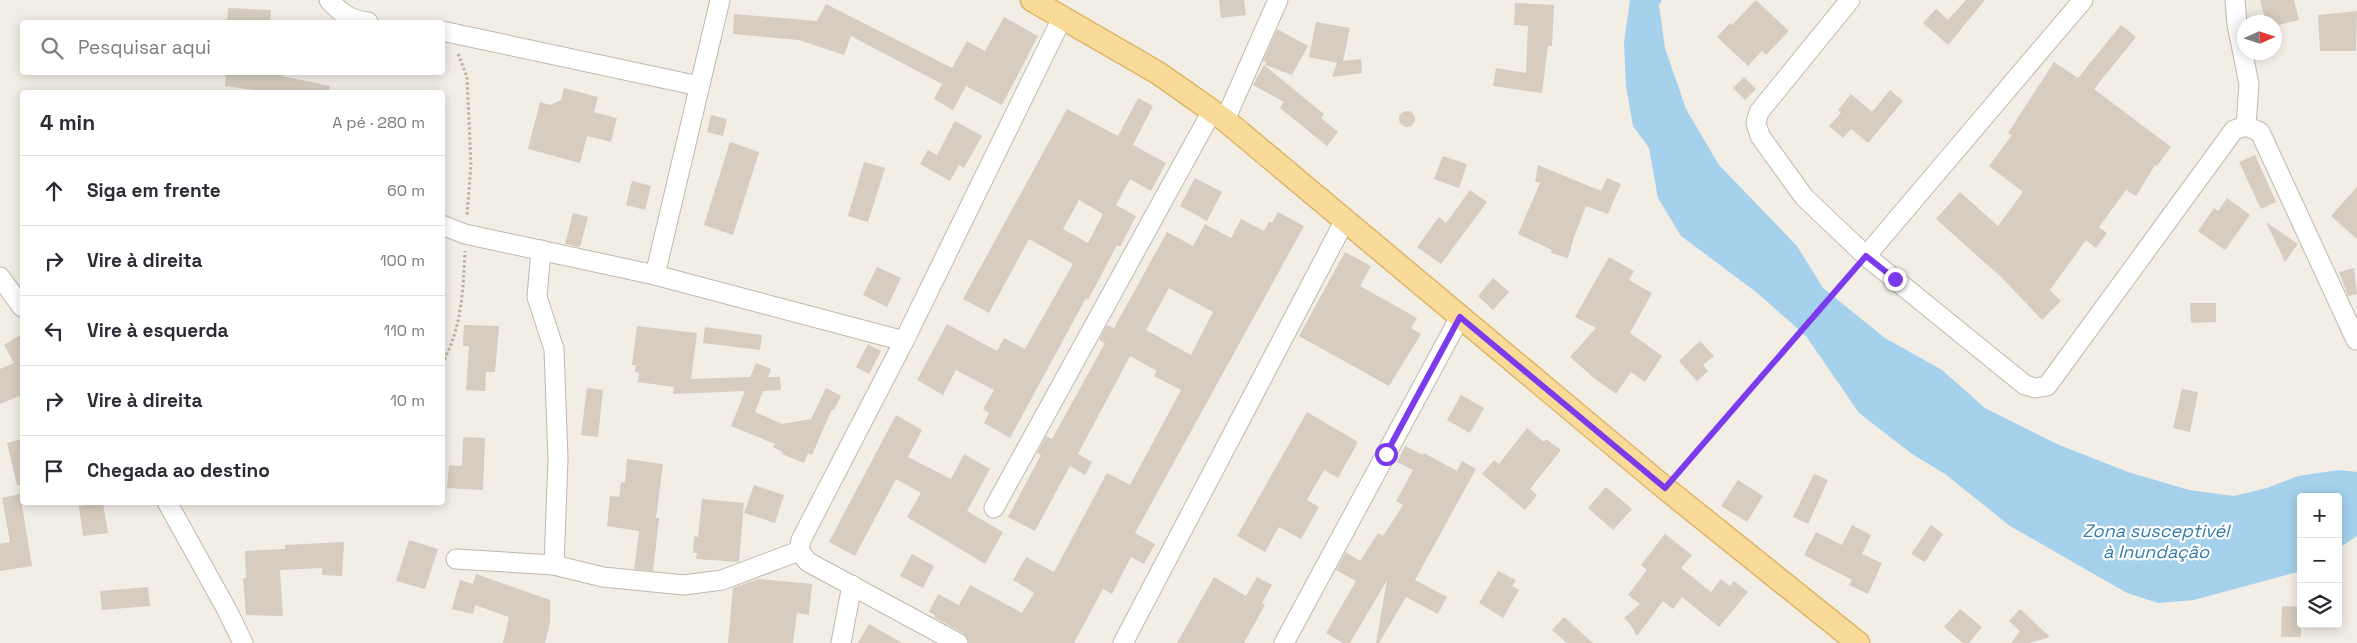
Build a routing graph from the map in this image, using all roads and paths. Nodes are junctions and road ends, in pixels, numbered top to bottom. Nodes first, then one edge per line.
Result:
1 (329, 0) edge
2 (720, 0) edge
3 (1032, 0) edge
4 (1278, 0) edge
5 (1850, 0) edge
6 (2083, 0) edge
7 (2235, 0) edge
8 (1063, 16) junction
9 (354, 20) edge
10 (446, 32) edge
11 (699, 86) junction
12 (1218, 116) junction
13 (2246, 126) junction
14 (1345, 220) junction
15 (445, 226) edge
16 (466, 234) junction
17 (541, 250) junction
18 (1866, 256) junction
19 (655, 275) junction
20 (0, 277) edge
21 (20, 304) edge
22 (1460, 317) junction
23 (2357, 340) edge
24 (904, 341) junction
25 (445, 358) edge
26 (1665, 488) junction
27 (169, 505) edge
28 (994, 508) dead end
29 (799, 551) junction
30 (456, 560) dead end
31 (554, 565) junction
32 (852, 585) junction
33 (1850, 641) edge
34 (243, 643) edge
35 (841, 643) edge
36 (958, 643) edge
37 (1122, 643) edge
38 (1284, 643) edge

1 - 9 street
2 - 11 street
3 - 8 main road
4 - 12 street
5 - 18 street
6 - 18 street
7 - 13 street
8 - 12 main road
8 - 24 street
10 - 11 street
10 - 16 path
11 - 19 street
12 - 14 main road
12 - 28 street
13 - 18 street
13 - 23 street
14 - 22 main road
14 - 37 street
15 - 16 street
16 - 17 street
16 - 25 path
17 - 19 street
17 - 31 street
18 - 26 path
19 - 24 street
20 - 21 street
22 - 26 main road
22 - 38 street
24 - 29 street
26 - 33 main road
27 - 34 street
29 - 31 street
29 - 32 street
30 - 31 street
32 - 35 street
32 - 36 street

